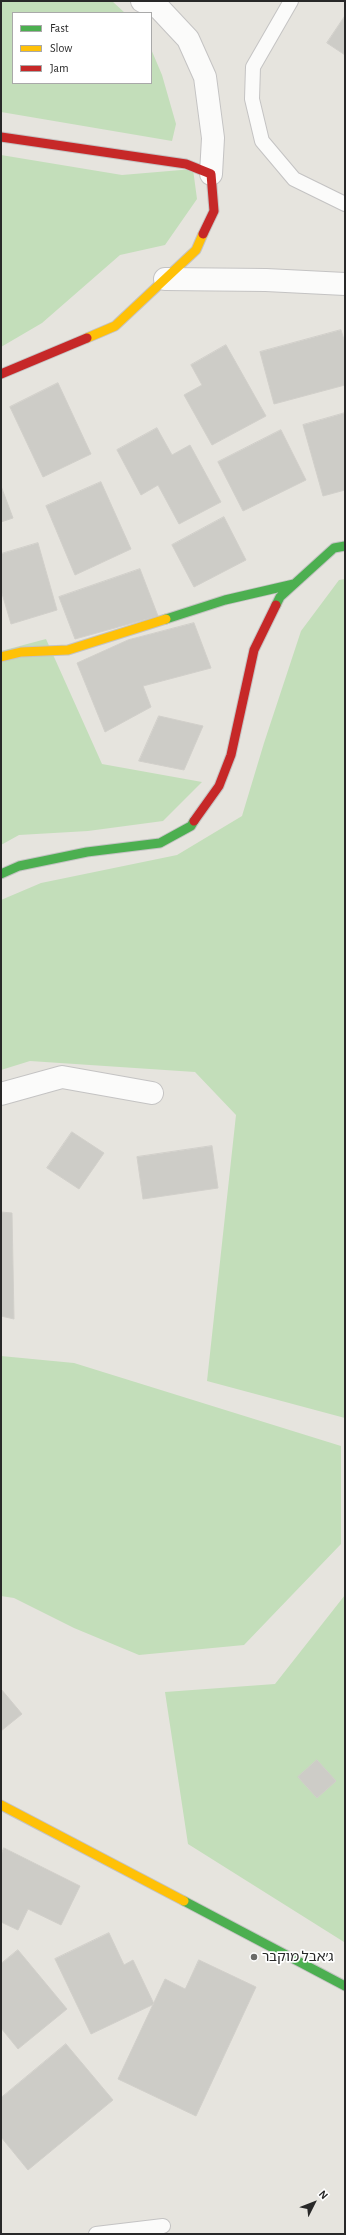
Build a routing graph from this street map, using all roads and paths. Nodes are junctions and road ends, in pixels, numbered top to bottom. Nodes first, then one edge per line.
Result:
1 (291, 1) edge
2 (152, 3) edge
3 (1, 136) edge
4 (211, 174) junction
5 (345, 204) edge
6 (166, 279) junction
7 (345, 284) edge
8 (1, 374) edge
9 (345, 546) edge
10 (294, 584) junction
11 (1, 657) edge
12 (1, 874) edge
13 (152, 1093) dead end
14 (1, 1094) edge
15 (1, 1805) edge
16 (345, 1986) edge
17 (164, 2226) dead end
18 (96, 2234) edge

1 - 5 lane
2 - 4 street
3 - 4 street
4 - 6 street
6 - 7 street
6 - 8 street
9 - 10 street
10 - 11 street
10 - 12 street
13 - 14 street
15 - 16 street
17 - 18 lane

